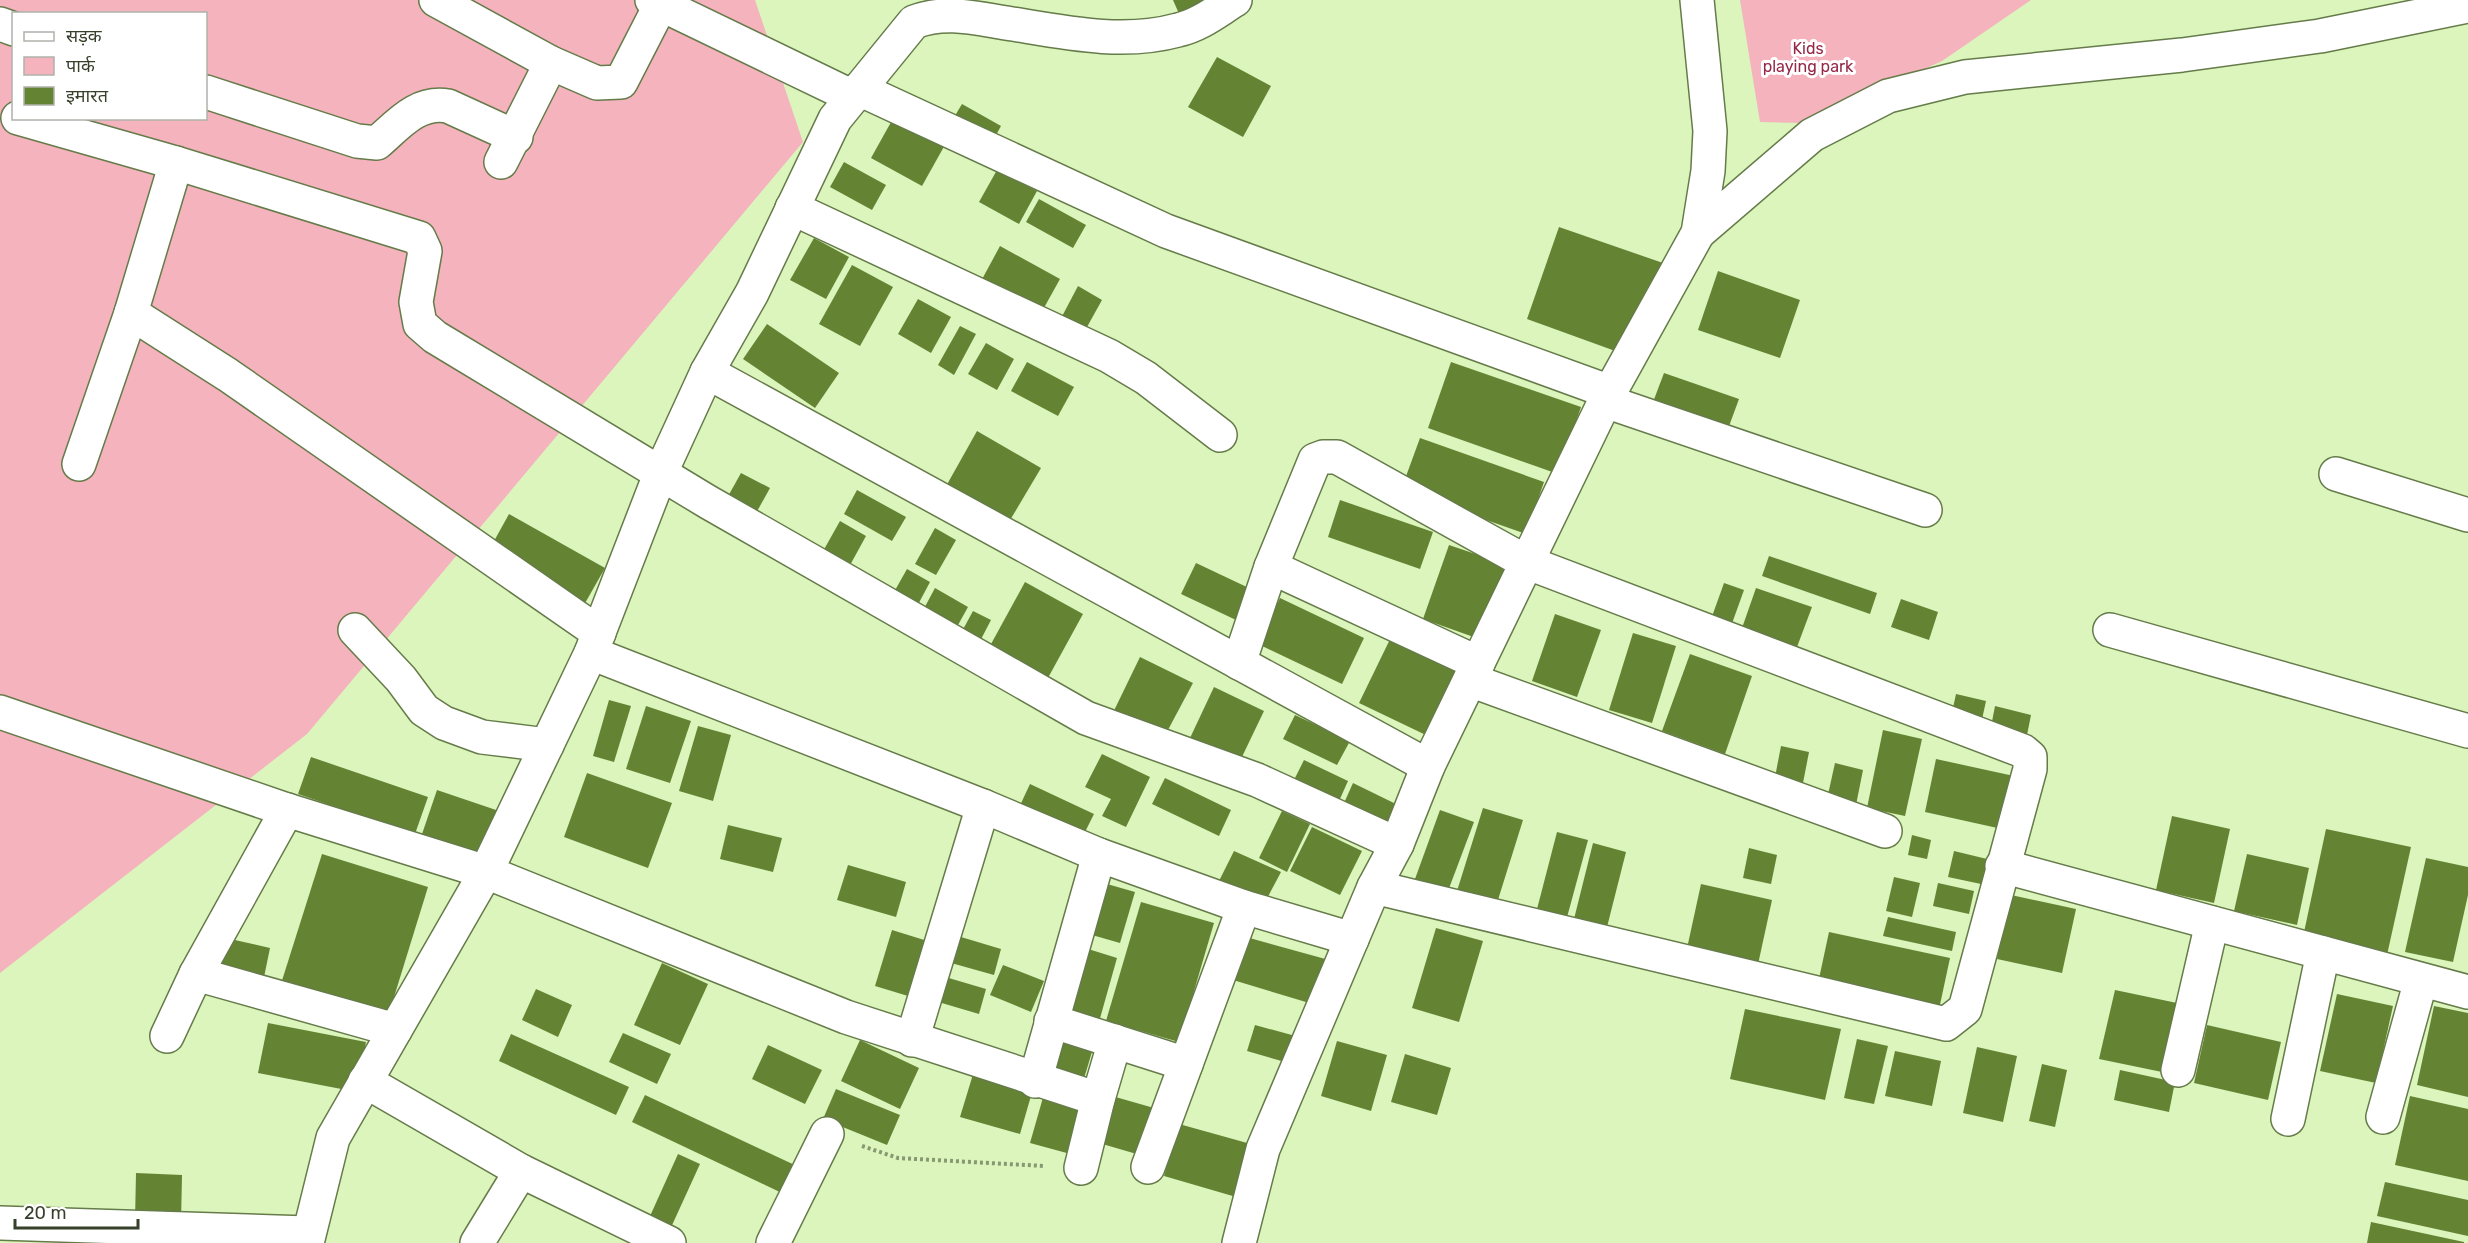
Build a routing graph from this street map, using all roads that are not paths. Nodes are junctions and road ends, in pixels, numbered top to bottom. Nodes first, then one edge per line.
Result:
1 (436, 0) edge
2 (1235, 0) edge
3 (1697, 0) edge
4 (656, 2) edge
5 (2468, 6) edge
6 (552, 63) junction
7 (207, 92) edge
8 (856, 93) junction
9 (25, 120) edge
10 (176, 163) junction
11 (792, 208) junction
12 (1698, 233) junction
13 (131, 313) junction
14 (707, 372) junction
15 (1607, 397) junction
16 (1220, 435) dead end
17 (79, 464) dead end
18 (661, 472) junction
19 (2336, 474) dead end
20 (1925, 510) dead end
21 (2468, 515) edge
22 (1526, 562) junction
23 (1271, 567) junction
24 (356, 630) dead end
25 (2110, 630) dead end
26 (595, 643) junction
27 (1239, 663) junction
28 (1474, 671) junction
29 (0, 712) edge
30 (2468, 731) edge
31 (547, 745) junction
32 (1428, 766) junction
33 (983, 806) junction
34 (287, 810) junction
35 (1885, 831) dead end
36 (1397, 844) junction
37 (1099, 855) junction
38 (2002, 866) junction
39 (486, 872) junction
40 (1374, 887) junction
41 (1244, 907) junction
42 (2212, 923) junction
43 (1352, 939) junction
44 (2323, 953) junction
45 (196, 974) junction
46 (2421, 980) junction
47 (2468, 992) edge
48 (1051, 1021) junction
49 (395, 1030) junction
50 (167, 1035) dead end
51 (912, 1040) junction
52 (1115, 1041) junction
53 (1186, 1064) junction
54 (2178, 1070) dead end
55 (365, 1081) junction
56 (1035, 1081) junction
57 (1098, 1099) junction
58 (2384, 1117) dead end
59 (2288, 1119) dead end
60 (827, 1134) road end
61 (1148, 1167) dead end
62 (1081, 1168) road end
63 (521, 1171) junction
64 (0, 1223) edge
65 (308, 1238) edge
66 (477, 1243) edge
67 (669, 1243) edge
68 (773, 1243) edge
69 (1239, 1243) edge

1 - 6 street
2 - 8 street
3 - 12 street
4 - 6 street
4 - 8 street
5 - 12 street
6 - 7 street
8 - 11 street
8 - 15 street
9 - 10 street
10 - 13 street
10 - 18 street
11 - 14 street
11 - 16 street
12 - 15 street
13 - 17 street
13 - 26 street
14 - 18 street
14 - 27 street
15 - 20 street
15 - 22 street
18 - 26 street
18 - 36 street
19 - 21 street
22 - 23 street
22 - 28 street
22 - 38 street
23 - 27 street
23 - 28 street
24 - 31 street
25 - 30 street
26 - 31 street
26 - 33 street
27 - 32 street
28 - 32 street
28 - 35 street
29 - 34 street
31 - 39 street
32 - 36 street
33 - 37 street
33 - 51 street
34 - 39 street
34 - 45 street
36 - 40 street
37 - 41 street
37 - 48 street
38 - 40 street
38 - 42 street
39 - 49 street
39 - 51 street
40 - 43 street
41 - 43 street
41 - 53 street
42 - 44 street
42 - 54 street
43 - 69 street
44 - 46 street
44 - 59 street
45 - 49 street
45 - 50 street
46 - 47 street
46 - 58 street
48 - 52 street
48 - 56 street
49 - 55 street
51 - 56 street
52 - 53 street
52 - 57 street
53 - 61 street
55 - 63 street
55 - 65 street
56 - 57 street
57 - 62 street
60 - 68 street
63 - 66 street
63 - 67 street
64 - 65 street

